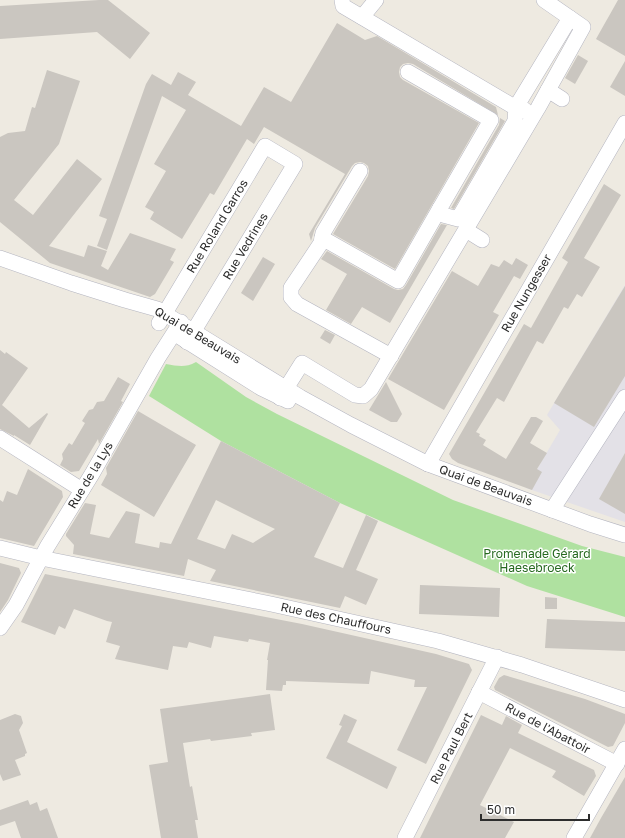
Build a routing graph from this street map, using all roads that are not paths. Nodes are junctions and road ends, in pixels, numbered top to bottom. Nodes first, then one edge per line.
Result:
1 (342, 0) edge
2 (376, 0) edge
3 (544, 0) edge
4 (362, 17) junction
5 (570, 18) junction
6 (408, 72) dead end
7 (548, 90) junction
8 (562, 99) dead end
9 (538, 108) junction
10 (519, 109) junction
11 (625, 123) edge
12 (527, 126) junction
13 (281, 156) joint
14 (360, 171) dead end
15 (440, 208) junction
16 (466, 230) junction
17 (322, 238) junction
18 (482, 240) dead end
19 (0, 258) edge
20 (162, 318) junction
21 (178, 328) junction
22 (191, 336) junction
23 (391, 356) junction
24 (283, 393) junction
25 (625, 397) edge
26 (0, 438) edge
27 (428, 464) junction
28 (82, 490) junction
29 (552, 510) junction
30 (625, 535) edge
31 (0, 548) edge
32 (41, 558) junction
33 (0, 628) edge
34 (496, 657) junction
35 (479, 692) junction
36 (625, 700) edge
37 (625, 749) edge
38 (617, 764) junction
39 (405, 838) edge
40 (574, 838) edge

1 - 4 street
2 - 4 street
3 - 5 street
4 - 10 street
5 - 7 street
5 - 10 street
6 - 15 street
7 - 8 street
7 - 9 street
9 - 10 street
9 - 12 street
10 - 12 street
10 - 15 street
11 - 27 street, Rue Nungesser
12 - 16 street
13 - 20 street, Rue Roland Garros
13 - 22 street, Rue Vedrines
14 - 17 street
15 - 17 street
16 - 18 street
16 - 23 street
17 - 23 street
19 - 20 street, Quai de Beauvais
20 - 21 street, Quai de Beauvais
21 - 22 street, Quai de Beauvais
21 - 28 street, Rue de la Lys
22 - 24 street, Quai de Beauvais
23 - 24 street
24 - 27 street, Quai de Beauvais
25 - 29 street
26 - 28 street
27 - 29 street, Quai de Beauvais
28 - 32 street, Rue de la Lys
29 - 30 street, Quai de Beauvais
31 - 32 street, Rue des Chauffours
32 - 33 street, Rue de la Lys
32 - 34 street, Rue des Chauffours
34 - 35 street, Rue Paul Bert
34 - 36 street, Rue des Chauffours
35 - 38 street, Rue de l'Abattoir
35 - 39 street, Rue Paul Bert
37 - 38 street
38 - 40 street

